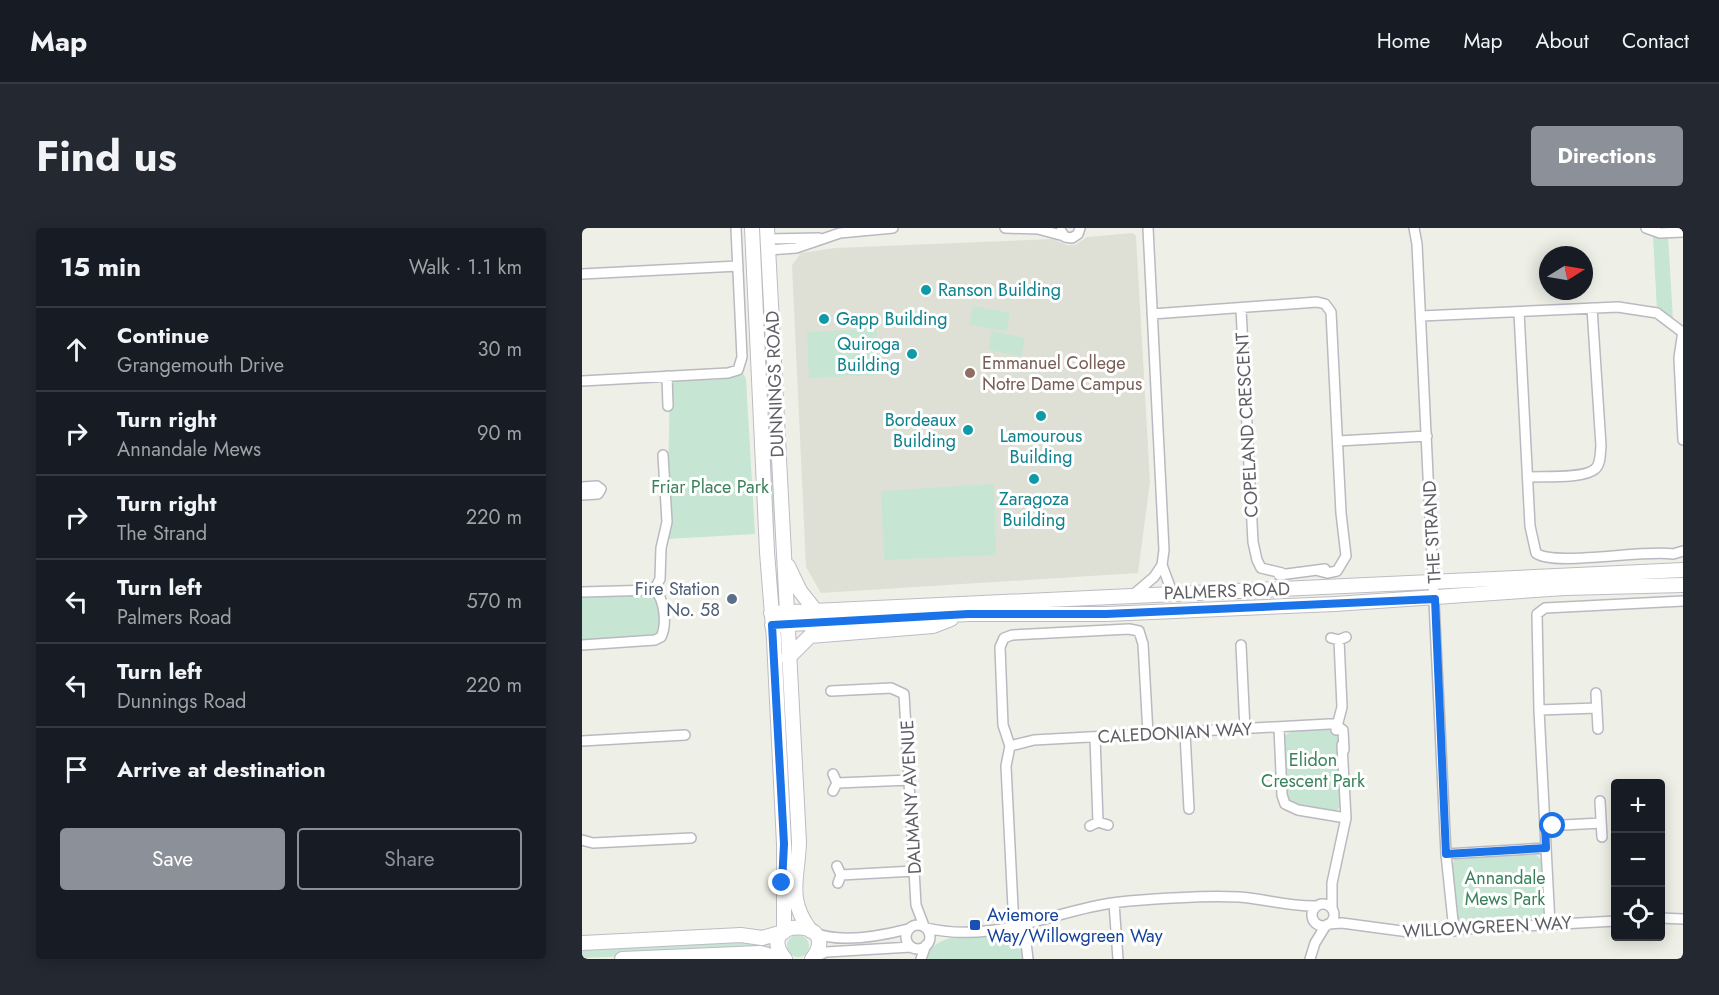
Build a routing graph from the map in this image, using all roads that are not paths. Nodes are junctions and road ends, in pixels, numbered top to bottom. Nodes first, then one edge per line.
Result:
1 (736, 228) edge
2 (893, 228) edge
3 (1005, 228) edge
4 (1091, 228) edge
5 (1148, 228) edge
6 (1414, 228) edge
7 (1421, 228) edge
8 (1646, 228) edge
9 (1041, 229) edge
10 (1079, 231) edge
11 (1062, 232) edge
12 (1683, 232) edge
13 (752, 239) edge
14 (768, 239) edge
15 (1417, 244) junction
16 (738, 266) junction
17 (582, 274) edge
18 (1593, 308) junction
19 (1241, 309) junction
20 (1520, 312) junction
21 (1152, 314) junction
22 (1421, 316) junction
23 (1682, 329) edge
24 (667, 376) junction
25 (582, 381) edge
26 (668, 406) dead end
27 (1427, 436) junction
28 (1683, 440) edge
29 (1338, 441) junction
30 (663, 455) dead end
31 (1528, 477) junction
32 (582, 486) edge
33 (582, 495) edge
34 (782, 516) junction
35 (1683, 544) edge
36 (1683, 550) edge
37 (766, 552) junction
38 (1665, 552) junction
39 (785, 560) junction
40 (1162, 564) junction
41 (1683, 570) edge
42 (1434, 582) junction
43 (1683, 585) edge
44 (654, 590) junction
45 (582, 592) edge
46 (1172, 592) junction
47 (1134, 594) junction
48 (1435, 599) junction
49 (1683, 601) edge
50 (815, 610) junction
51 (968, 614) junction
52 (788, 618) junction
53 (771, 619) junction
54 (1339, 638) dead end
55 (1240, 643) dead end
56 (582, 645) edge
57 (788, 658) junction
58 (830, 691) dead end
59 (1596, 693) dead end
60 (1597, 708) junction
61 (1539, 710) junction
62 (1279, 728) junction
63 (1337, 728) junction
64 (1598, 729) dead end
65 (1245, 730) junction
66 (1185, 733) junction
67 (1148, 734) junction
68 (685, 735) dead end
69 (1095, 737) junction
70 (582, 741) edge
71 (1009, 744) junction
72 (910, 780) junction
73 (834, 783) dead end
74 (1600, 801) dead end
75 (1189, 811) dead end
76 (1346, 818) junction
77 (1601, 823) junction
78 (1099, 824) dead end
79 (1545, 826) junction
80 (1602, 837) dead end
81 (691, 838) dead end
82 (582, 840) edge
83 (1546, 848) junction
84 (1446, 854) junction
85 (914, 871) junction
86 (839, 875) dead end
87 (1332, 883) junction
88 (1114, 903) junction
89 (916, 904) junction
90 (1317, 905) junction
91 (1290, 906) junction
92 (1332, 909) junction
93 (1683, 911) edge
94 (1665, 917) edge
95 (1665, 918) edge
96 (1683, 920) edge
97 (1314, 921) junction
98 (1611, 921) edge
99 (1327, 925) junction
100 (1359, 925) junction
101 (1550, 925) junction
102 (925, 927) junction
103 (1019, 927) junction
104 (910, 928) junction
105 (812, 931) junction
106 (1451, 931) junction
107 (783, 932) junction
108 (957, 932) junction
109 (582, 943) edge
110 (1315, 943) junction
111 (927, 944) junction
112 (912, 947) junction
113 (622, 959) edge
114 (784, 959) edge
115 (812, 959) edge
116 (916, 959) edge
117 (921, 959) edge
118 (1028, 959) edge
119 (1118, 959) edge
120 (1310, 959) edge

1 - 16 street
2 - 14 street
3 - 9 street
4 - 10 street
5 - 21 street
6 - 15 street, THE STRAND
7 - 15 street, THE STRAND
8 - 12 street
9 - 11 street
10 - 11 street
13 - 14 main road
13 - 37 main road, DUNNINGS ROAD
14 - 34 main road, DUNNINGS ROAD
15 - 22 street, THE STRAND
16 - 17 street
16 - 24 street
18 - 20 street
18 - 23 street
18 - 31 street
19 - 21 street
19 - 29 street, COPELAND CRESCENT
19 - 29 street, COPELAND CRESCENT
20 - 22 street
20 - 31 street
21 - 40 street
22 - 27 street, THE STRAND
23 - 28 street
24 - 25 street
24 - 26 street
27 - 29 street
27 - 42 street, THE STRAND
30 - 44 street
31 - 38 street
32 - 33 street
34 - 37 main road
34 - 39 main road, DUNNINGS ROAD
35 - 38 street
36 - 38 street
37 - 53 main road, DUNNINGS ROAD
39 - 50 main road
39 - 52 main road, DUNNINGS ROAD
40 - 46 street
40 - 47 street
41 - 42 main road, PALMERS ROAD
42 - 46 main road, PALMERS ROAD
42 - 48 street, THE STRAND
43 - 48 main road, PALMERS ROAD
44 - 45 street
44 - 56 street
46 - 47 main road, PALMERS ROAD
47 - 50 main road, PALMERS ROAD
48 - 51 main road, PALMERS ROAD
48 - 84 street, THE STRAND
49 - 61 street
50 - 52 main road, PALMERS ROAD
51 - 52 main road, PALMERS ROAD
51 - 57 main road
52 - 53 main road, PALMERS ROAD
52 - 57 main road, DUNNINGS ROAD
53 - 107 main road, DUNNINGS ROAD
54 - 63 street
55 - 65 street
57 - 105 main road, DUNNINGS ROAD
58 - 72 street, DALMANY AVENUE
59 - 60 street
60 - 61 street
60 - 64 street
61 - 79 street
62 - 63 street, CALEDONIAN WAY
62 - 65 street, CALEDONIAN WAY
62 - 76 street
63 - 76 street
65 - 66 street, CALEDONIAN WAY
66 - 67 street, CALEDONIAN WAY
66 - 75 street
67 - 69 street, CALEDONIAN WAY
67 - 71 street
68 - 70 street
69 - 71 street, CALEDONIAN WAY
69 - 78 street
71 - 103 street
72 - 73 street
72 - 85 street, DALMANY AVENUE
74 - 77 street
76 - 87 street
77 - 79 street
77 - 80 street
79 - 83 street
81 - 82 street
83 - 84 street
83 - 101 street
84 - 106 street, THE STRAND
85 - 86 street
85 - 89 street, DALMANY AVENUE
87 - 90 street
87 - 92 street
88 - 91 street
88 - 103 street
88 - 119 street
89 - 102 street, DALMANY AVENUE
89 - 104 street, DALMANY AVENUE
90 - 91 street
90 - 92 street
90 - 97 street
91 - 97 street
92 - 99 street
92 - 100 street, WILLOWGREEN WAY
93 - 94 street
95 - 96 street
97 - 99 street
97 - 110 street
98 - 101 street, WILLOWGREEN WAY
99 - 100 street, WILLOWGREEN WAY
99 - 110 street
100 - 106 street, WILLOWGREEN WAY
101 - 106 street, WILLOWGREEN WAY
102 - 104 street
102 - 108 street
102 - 111 street
103 - 108 street
103 - 118 street
104 - 105 street
104 - 112 street
105 - 107 main road
105 - 115 main road
107 - 109 main road
107 - 114 main road, DUNNINGS ROAD
108 - 111 street
110 - 120 street
111 - 112 street
111 - 117 street
112 - 115 street
112 - 116 street
113 - 114 main road

